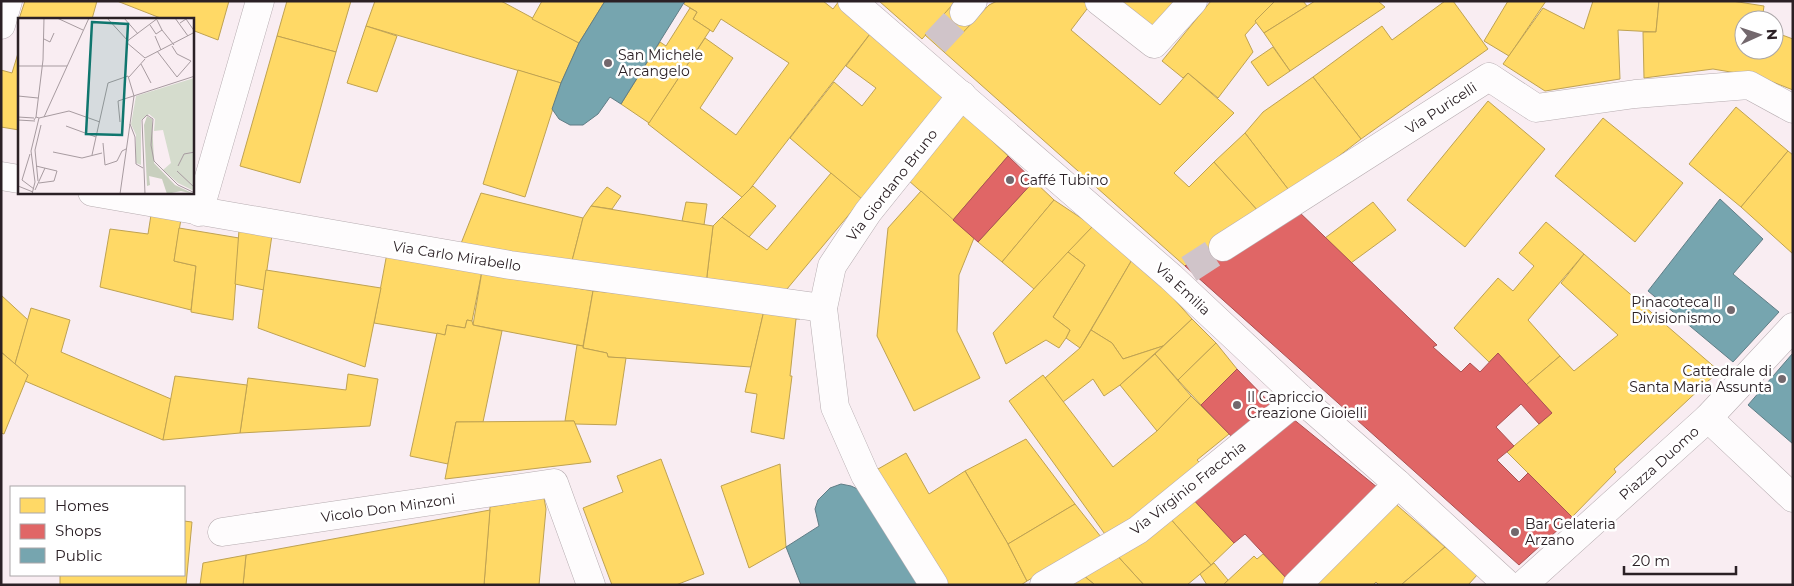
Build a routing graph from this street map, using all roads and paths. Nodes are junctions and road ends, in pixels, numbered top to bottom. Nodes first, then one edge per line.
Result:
1 (8, 1) edge
2 (260, 1) edge
3 (852, 1) edge
4 (1099, 1) edge
5 (1193, 1) edge
6 (1, 25) edge
7 (962, 95) junction
8 (1793, 109) edge
9 (1, 176) edge
10 (18, 179) edge
11 (103, 194) edge
12 (199, 212) junction
13 (1223, 247) tunnel mouth
14 (823, 308) junction
15 (1793, 327) edge
16 (1300, 398) junction
17 (1708, 418) junction
18 (1398, 484) junction
19 (1793, 498) edge
20 (222, 532) dead end
21 (1495, 580) edge
22 (591, 585) edge
23 (934, 585) edge
24 (1044, 585) edge
25 (1297, 585) edge
26 (1523, 585) edge

1 - 6 street
2 - 12 street
3 - 7 street, Via Emilia
4 - 5 street
7 - 14 street, Via Giordano Bruno
7 - 16 street, Via Emilia
8 - 13 street, Via Puricelli
9 - 10 street
11 - 12 street, Via Carlo Mirabello
12 - 14 street, Via Carlo Mirabello
14 - 23 street, Via Giordano Bruno
15 - 17 street
16 - 18 street, Via Emilia
16 - 24 street, Via Virginio Fracchia
17 - 19 street, Piazza Duomo
17 - 26 street, Piazza Duomo
18 - 21 street, Via Emilia
18 - 25 street
20 - 22 street, Vicolo Don Minzoni

